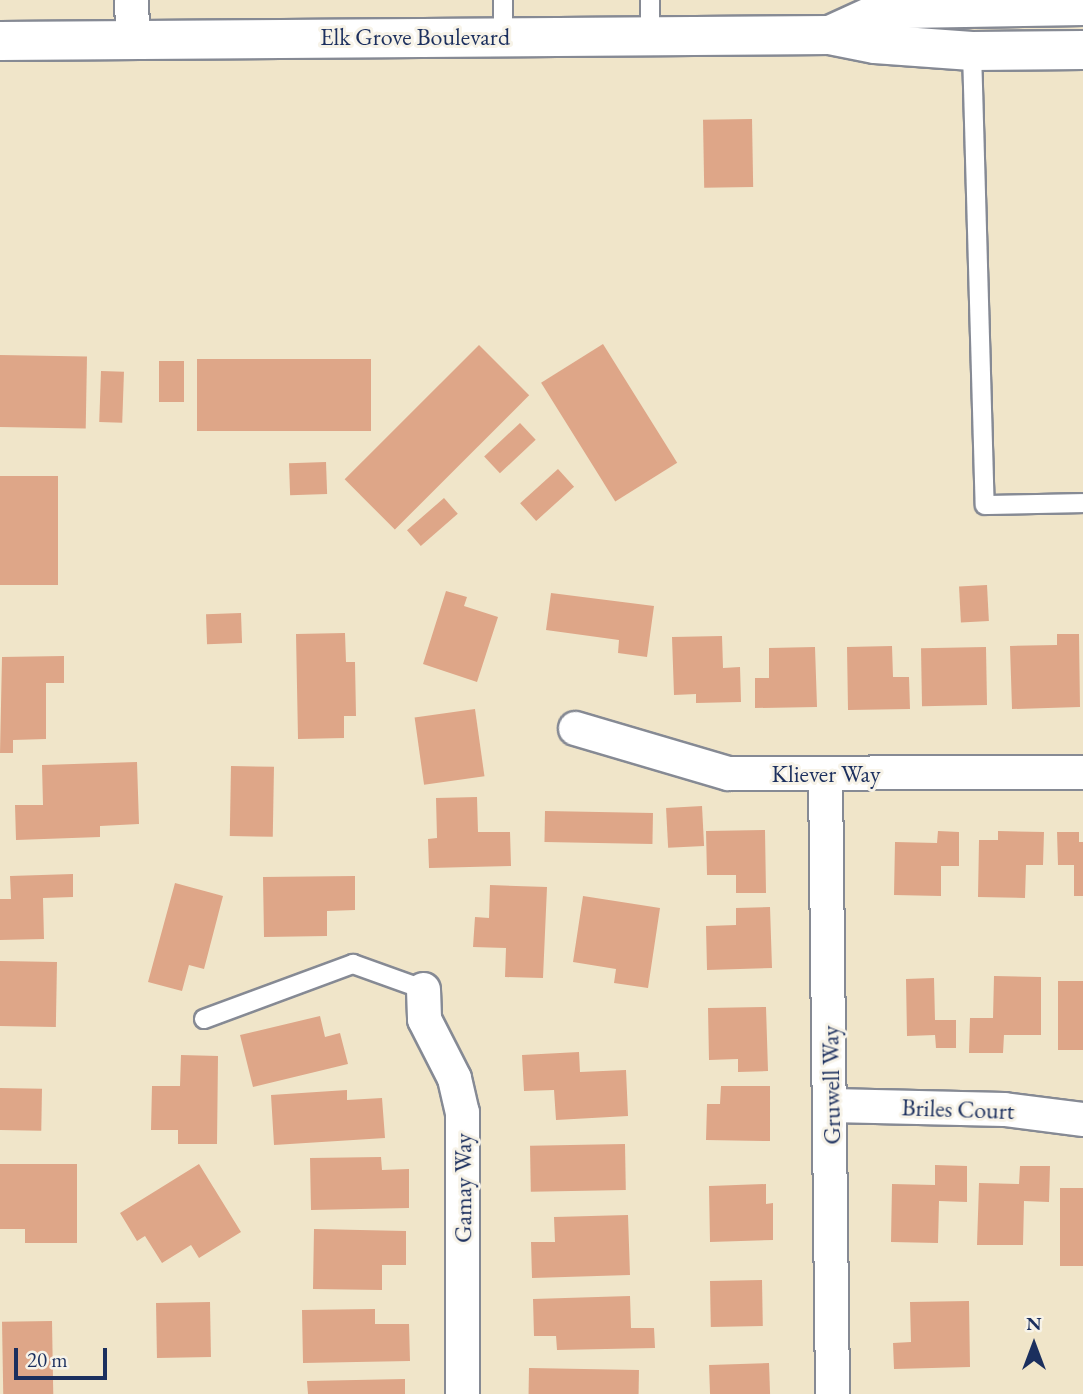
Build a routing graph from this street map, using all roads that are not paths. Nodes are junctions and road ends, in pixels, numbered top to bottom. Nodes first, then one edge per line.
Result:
1 (131, 0) edge
2 (905, 5) edge
3 (1083, 6) edge
4 (503, 18) edge
5 (650, 18) edge
6 (830, 35) junction
7 (132, 38) junction
8 (0, 41) edge
9 (1083, 50) edge
10 (972, 51) junction
11 (1083, 503) edge
12 (575, 728) dead end
13 (1083, 772) edge
14 (825, 775) junction
15 (423, 989) joint
16 (204, 1019) dead end
17 (831, 1105) junction
18 (1083, 1119) edge
19 (462, 1394) edge
20 (832, 1394) edge

1 - 7 street
2 - 3 main road, Elk Grove Boulevard
2 - 6 main road, Elk Grove Boulevard
4 - 5 main road, Elk Grove Boulevard
4 - 7 main road, Elk Grove Boulevard
5 - 6 main road, Elk Grove Boulevard
6 - 10 main road, Elk Grove Boulevard
7 - 8 main road, Elk Grove Boulevard
9 - 10 main road, Elk Grove Boulevard
10 - 11 lane
12 - 14 street, Kliever Way
13 - 14 street, Kliever Way
14 - 17 street, Gruwell Way
15 - 16 lane
15 - 19 street, Gamay Way
17 - 18 street, Briles Court
17 - 20 street, Gruwell Way

